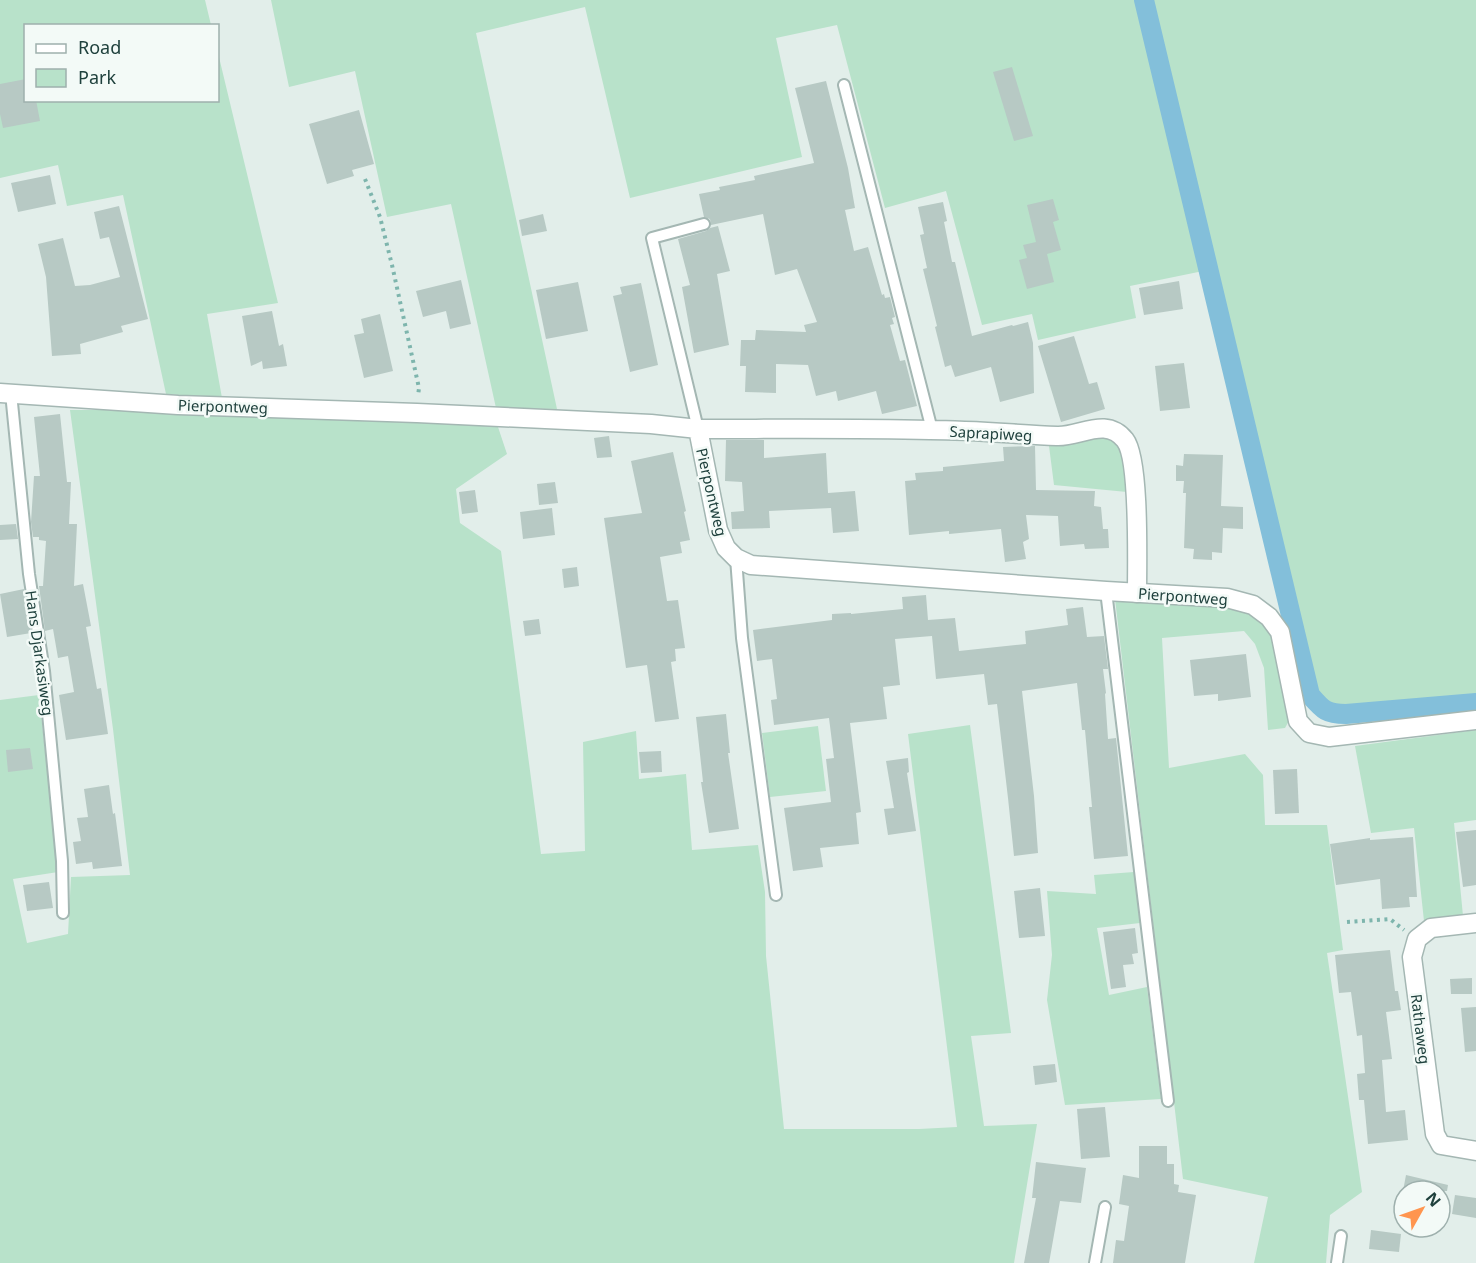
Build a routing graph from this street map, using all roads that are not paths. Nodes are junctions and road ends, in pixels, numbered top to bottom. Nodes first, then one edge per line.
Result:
1 (843, 85) dead end
2 (704, 224) dead end
3 (5, 393) edge
4 (698, 429) junction
5 (932, 430) junction
6 (736, 558) junction
7 (1106, 591) junction
8 (1137, 593) junction
9 (1476, 720) edge
10 (776, 895) dead end
11 (63, 913) dead end
12 (1476, 923) edge
13 (1168, 1101) dead end
14 (1476, 1151) edge
15 (1105, 1207) dead end
16 (1341, 1236) dead end
17 (1095, 1263) edge
18 (1337, 1263) edge

1 - 5 lane
2 - 4 lane
3 - 4 street, Pierpontweg
3 - 11 lane, Hans Djarkasiweg
4 - 5 street, Saprapiweg
4 - 6 street, Pierpontweg
5 - 8 street, Saprapiweg
6 - 7 street, Pierpontweg
6 - 10 lane
7 - 8 street, Pierpontweg
7 - 13 lane
8 - 9 street, Pierpontweg
12 - 14 street, Rathaweg
15 - 17 lane
16 - 18 lane

